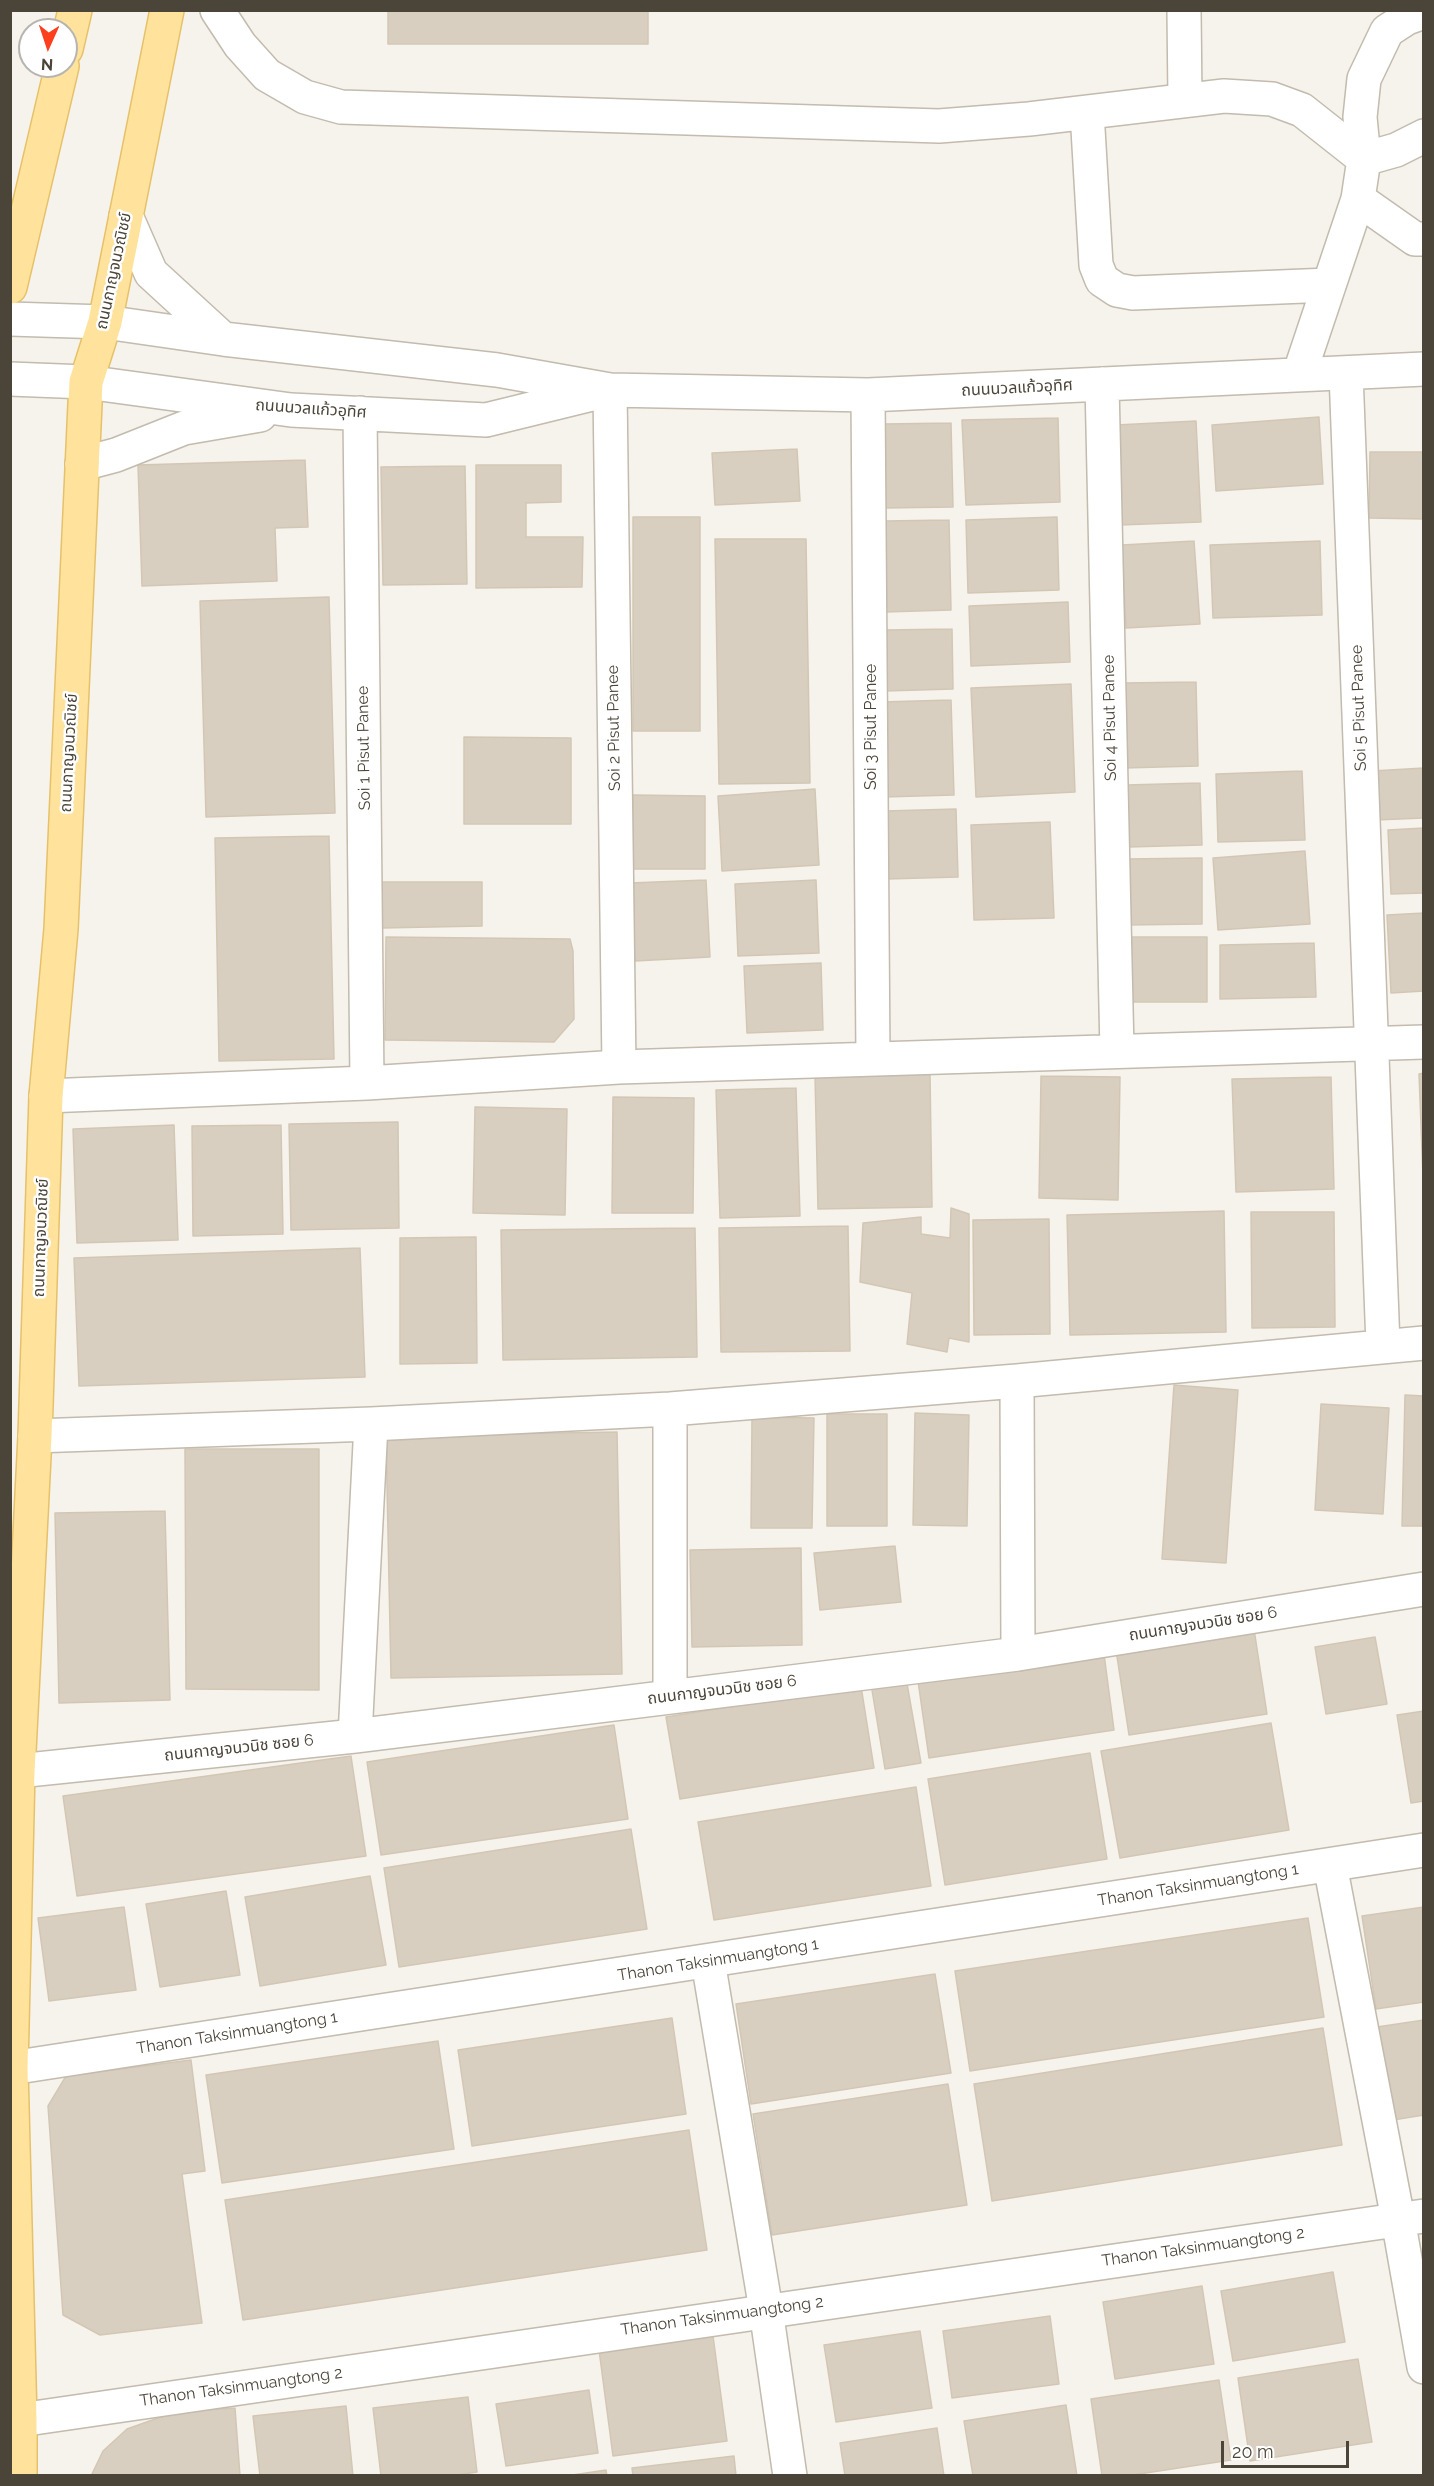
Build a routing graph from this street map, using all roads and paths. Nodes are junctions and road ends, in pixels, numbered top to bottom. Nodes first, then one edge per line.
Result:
1 (167, 10) edge
2 (218, 10) edge
3 (1184, 10) edge
4 (1424, 12) edge
5 (59, 78) edge
6 (1185, 100) junction
7 (1087, 112) junction
8 (1424, 136) edge
9 (1365, 159) junction
10 (1358, 199) junction
11 (126, 216) junction
12 (1424, 238) edge
13 (1329, 285) junction
14 (10, 287) edge
15 (10, 319) edge
16 (105, 322) junction
17 (223, 339) junction
18 (1424, 369) edge
19 (1346, 373) junction
20 (1299, 375) junction
21 (10, 379) edge
22 (86, 382) junction
23 (1102, 384) junction
24 (610, 390) junction
25 (868, 395) junction
26 (291, 410) junction
27 (360, 413) junction
28 (82, 464) junction
29 (1424, 1042) edge
30 (1371, 1044) junction
31 (1117, 1051) junction
32 (873, 1059) junction
33 (619, 1067) junction
34 (367, 1083) junction
35 (46, 1096) junction
36 (1424, 1342) edge
37 (1383, 1345) junction
38 (1017, 1381) junction
39 (670, 1409) junction
40 (371, 1424) junction
41 (35, 1436) junction
42 (1424, 1589) edge
43 (1018, 1654) junction
44 (670, 1697) junction
45 (355, 1736) junction
46 (18, 1771) junction
47 (1424, 1850) edge
48 (1330, 1865) junction
49 (708, 1961) junction
50 (11, 2068) edge
51 (1411, 2218) edge
52 (766, 2310) junction
53 (1424, 2367) edge
54 (20, 2420) junction
55 (20, 2475) edge
56 (790, 2475) edge

1 - 11 main road, ถนนกาญจนวณิชย์
2 - 7 street
3 - 6 street
4 - 9 street
5 - 14 main road
6 - 7 street
6 - 9 street
7 - 13 street
8 - 9 street
9 - 10 street
10 - 12 street
10 - 13 street
11 - 16 main road, ถนนกาญจนวณิชย์
11 - 17 street
13 - 20 street
15 - 16 street, ถนนนวลแก้วอุทิศ
16 - 17 street, ถนนนวลแก้วอุทิศ
16 - 22 main road, ถนนกาญจนวณิชย์
17 - 24 street, ถนนนวลแก้วอุทิศ
18 - 19 street, ถนนนวลแก้วอุทิศ
19 - 20 street, ถนนนวลแก้วอุทิศ
19 - 30 street, Soi 5 Pisut Panee
20 - 23 street, ถนนนวลแก้วอุทิศ
21 - 22 street, ถนนนวลแก้วอุทิศ
22 - 26 street, ถนนนวลแก้วอุทิศ
22 - 28 main road, ถนนกาญจนวณิชย์
23 - 25 street, ถนนนวลแก้วอุทิศ
23 - 31 street, Soi 4 Pisut Panee
24 - 25 street, ถนนนวลแก้วอุทิศ
24 - 27 street, ถนนนวลแก้วอุทิศ
24 - 33 street, Soi 2 Pisut Panee
25 - 32 street, Soi 3 Pisut Panee
26 - 27 street, ถนนนวลแก้วอุทิศ
26 - 28 street
27 - 34 street, Soi 1 Pisut Panee
28 - 35 main road, ถนนกาญจนวณิชย์
29 - 30 street
30 - 31 street
30 - 37 street, Soi 5 Pisut Panee
31 - 32 street
32 - 33 street
33 - 34 street
34 - 35 street
35 - 41 main road, ถนนกาญจนวณิชย์
36 - 37 street
37 - 38 street
38 - 39 street
38 - 43 street
39 - 40 street
39 - 44 street
40 - 41 street
40 - 45 street
41 - 46 main road, ถนนกาญจนวณิชย์
42 - 43 street, ถนนกาญจนวนิช ซอย 6
43 - 44 street, ถนนกาญจนวนิช ซอย 6
44 - 45 street, ถนนกาญจนวนิช ซอย 6
45 - 46 street, ถนนกาญจนวนิช ซอย 6
46 - 50 main road, ถนนกาญจนวณิชย์
47 - 48 street, Thanon Taksinmuangtong 1
48 - 49 street, Thanon Taksinmuangtong 1
48 - 51 street
49 - 50 street, Thanon Taksinmuangtong 1
49 - 52 street
50 - 54 main road, ถนนกาญจนวณิชย์
51 - 52 street, Thanon Taksinmuangtong 2
51 - 53 street
52 - 54 street, Thanon Taksinmuangtong 2
52 - 56 street
54 - 55 main road, ถนนกาญจนวณิชย์

